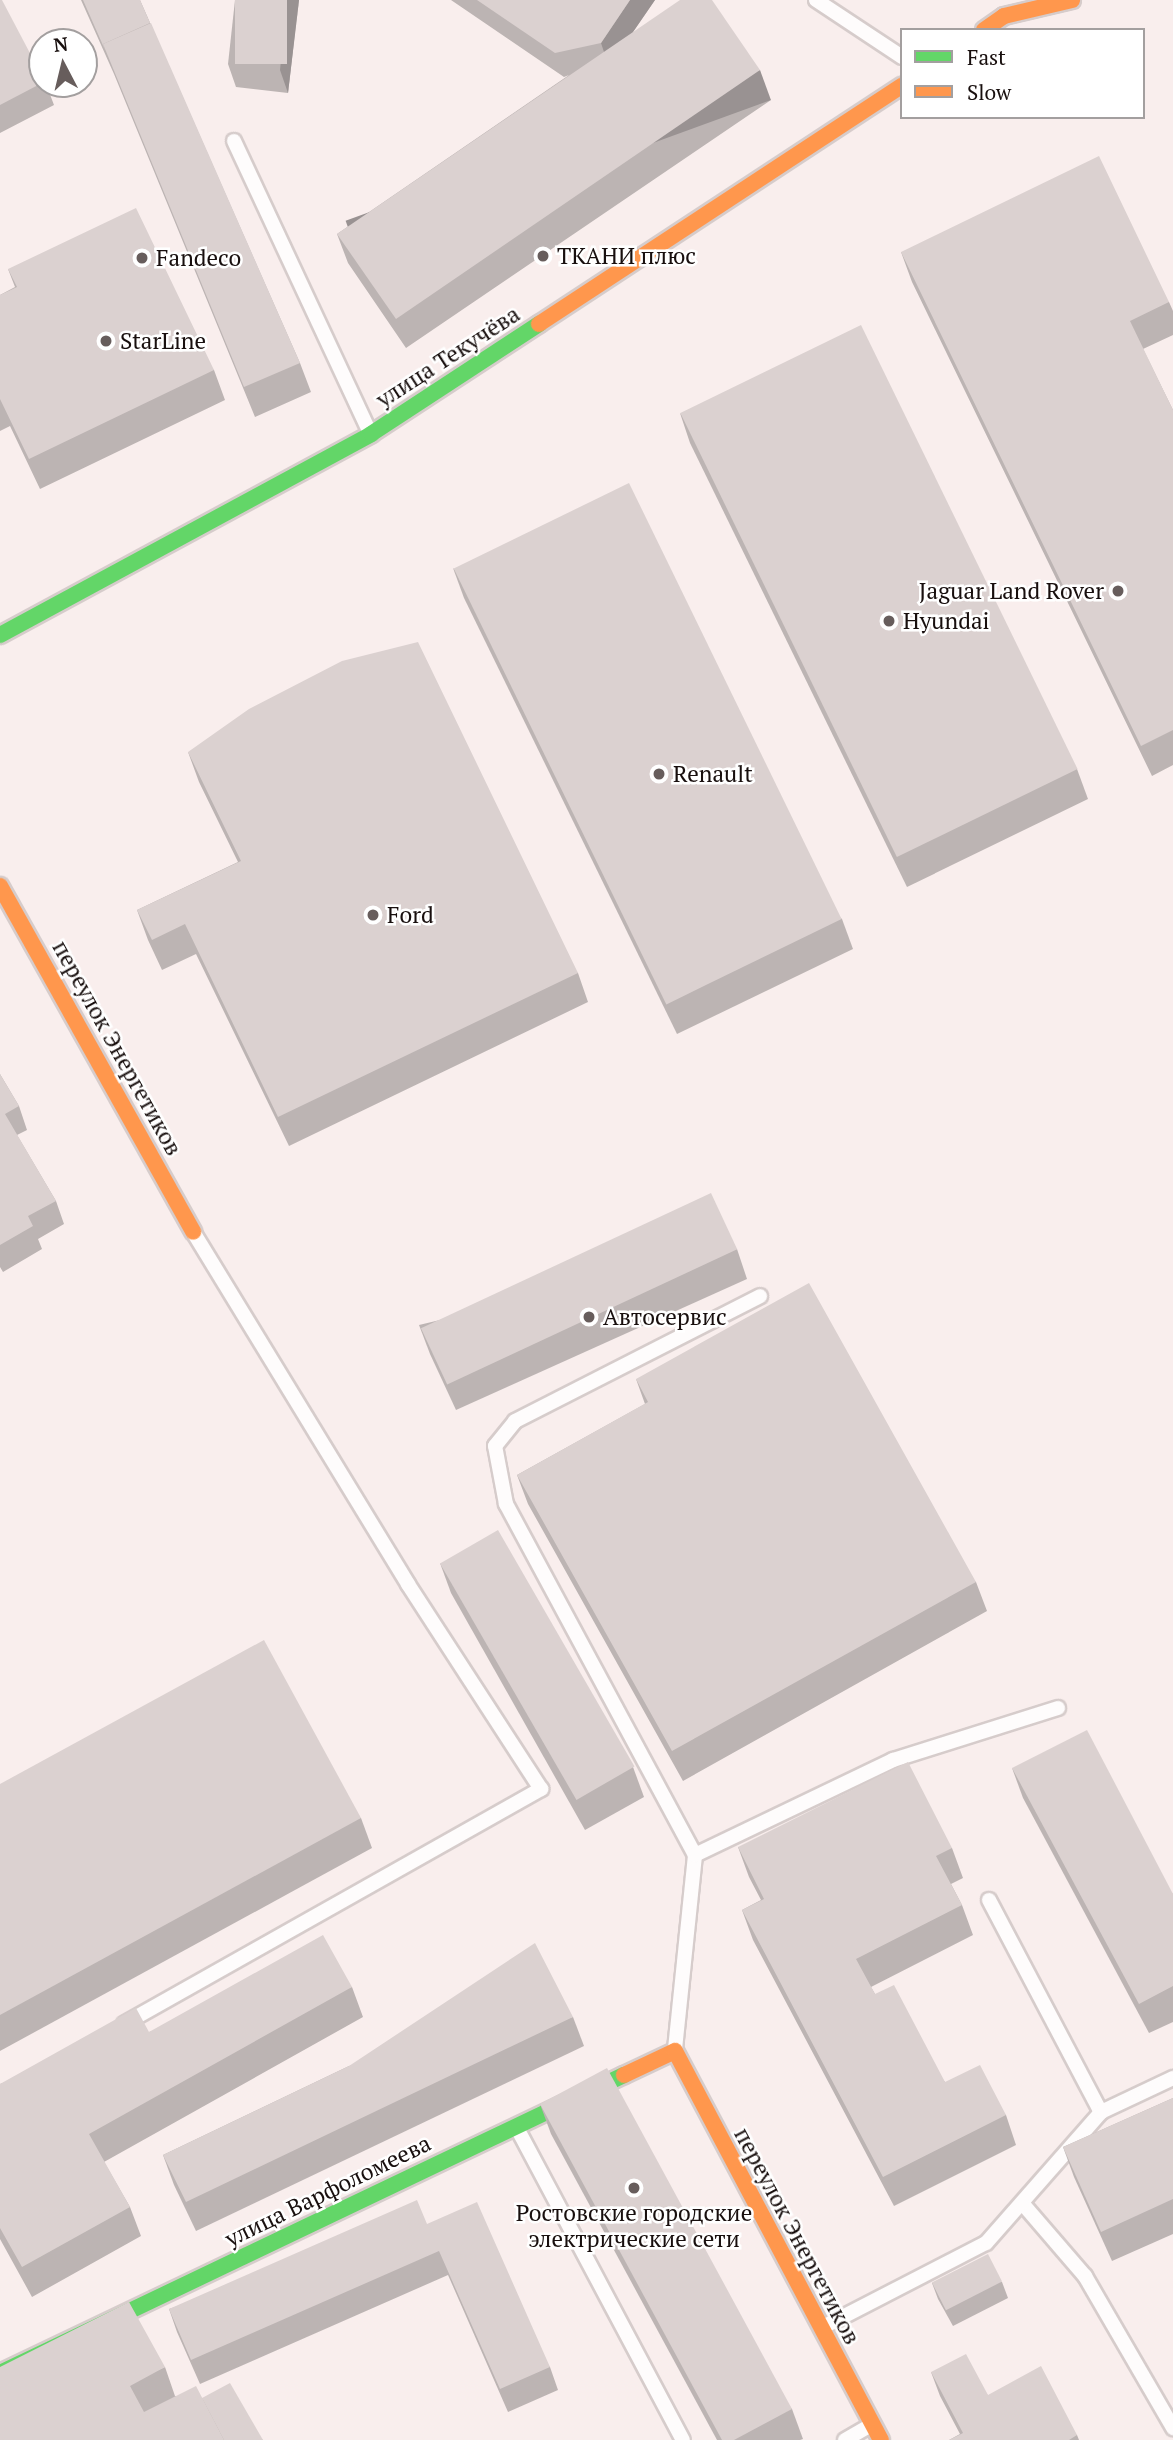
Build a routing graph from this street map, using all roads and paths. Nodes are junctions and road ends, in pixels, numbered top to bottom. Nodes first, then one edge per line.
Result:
1 (816, 0) edge
2 (1072, 0) edge
3 (988, 28) edge
4 (900, 56) edge
5 (900, 87) edge
6 (234, 141) dead end
7 (371, 435) junction
8 (0, 635) edge
9 (0, 886) edge
10 (193, 1232) joint
11 (760, 1296) dead end
12 (1058, 1708) dead end
13 (695, 1855) junction
14 (989, 1900) dead end
15 (108, 2033) edge
16 (675, 2051) junction
17 (1173, 2078) edge
18 (1101, 2112) junction
19 (516, 2127) junction
20 (1023, 2204) junction
21 (819, 2329) junction
22 (0, 2373) edge
23 (873, 2424) junction
24 (1173, 2428) edge
25 (683, 2440) edge
26 (845, 2440) edge
27 (881, 2440) edge

1 - 4 lane
2 - 3 street
5 - 7 street, улица Текучёва
6 - 7 lane
7 - 8 street, улица Текучёва
9 - 10 street, переулок Энергетиков
10 - 15 lane
11 - 13 lane
12 - 13 lane
13 - 16 lane
14 - 18 lane
16 - 19 street, улица Варфоломеева
16 - 21 street, переулок Энергетиков
17 - 18 lane
18 - 20 lane
19 - 22 street, улица Варфоломеева
19 - 25 lane
20 - 21 lane
20 - 24 lane
21 - 23 street, переулок Энергетиков
23 - 26 lane
23 - 27 street, переулок Энергетиков

